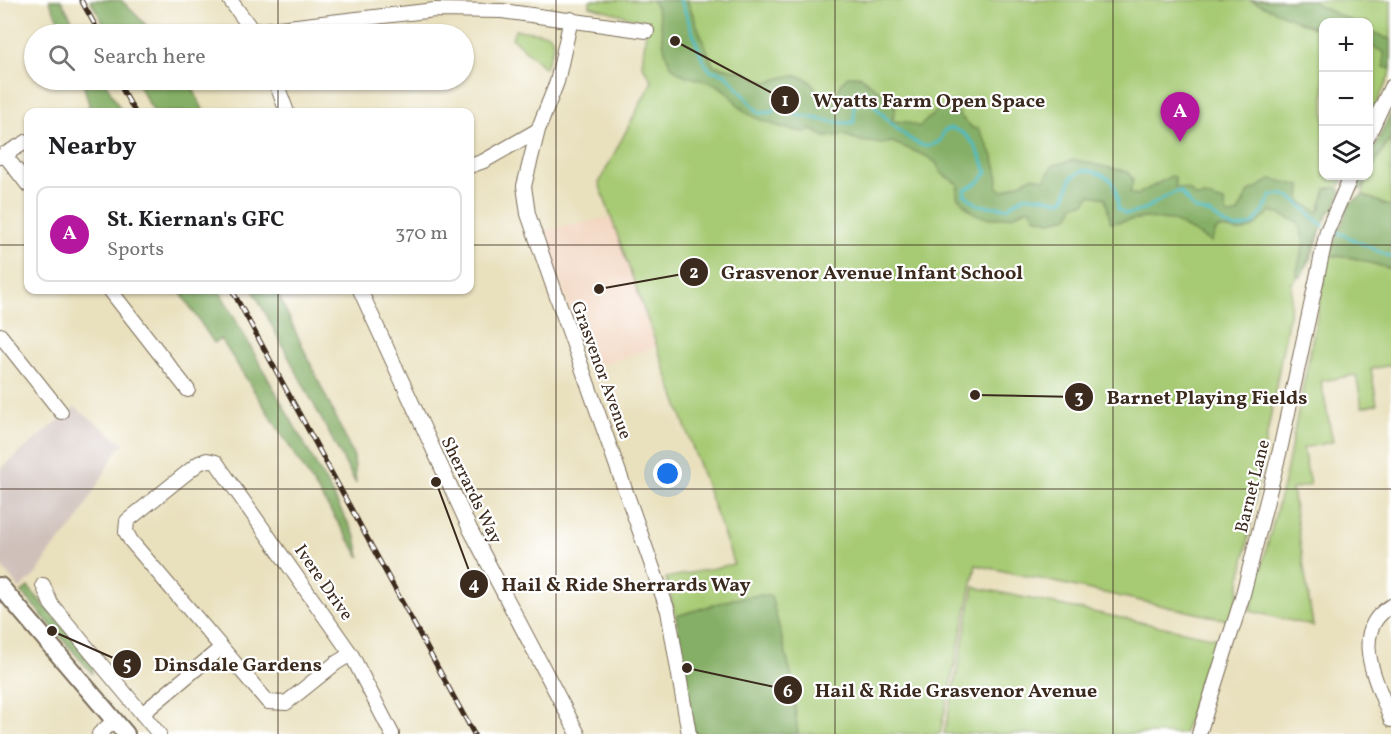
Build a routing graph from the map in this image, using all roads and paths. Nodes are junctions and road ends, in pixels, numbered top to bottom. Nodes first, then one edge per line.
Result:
1 (230, 0) edge
2 (572, 19) junction
3 (247, 24) edge
4 (325, 24) edge
5 (647, 31) dead end
6 (1391, 87) edge
7 (278, 90) edge
8 (285, 108) edge
9 (1373, 126) edge
10 (538, 130) junction
11 (24, 143) edge
12 (2, 155) edge
13 (474, 164) edge
14 (24, 180) edge
15 (1349, 180) edge
16 (113, 294) edge
17 (362, 294) edge
18 (0, 335) edge
19 (188, 390) dead end
20 (61, 412) dead end
21 (43, 585) dead end
22 (0, 586) edge
23 (1391, 606) edge
24 (221, 648) junction
25 (351, 654) junction
26 (105, 671) junction
27 (87, 687) junction
28 (142, 714) junction
29 (1391, 720) edge
30 (114, 721) junction
31 (99, 734) edge
32 (126, 734) edge
33 (159, 734) edge
34 (392, 734) edge
35 (578, 734) edge
36 (689, 734) edge
37 (1199, 734) edge

1 - 3 street
2 - 4 street
2 - 5 street
2 - 10 street, Grasvenor Avenue
6 - 9 street
7 - 8 street
10 - 13 street
10 - 36 street, Grasvenor Avenue
11 - 12 street
12 - 14 street
15 - 37 street, Barnet Lane
16 - 19 street
17 - 35 street, Sherrards Way
18 - 20 street
21 - 26 street
22 - 27 main road
23 - 29 street
24 - 25 street
24 - 25 street, Ivere Drive
24 - 28 street
25 - 34 street, Ivere Drive
26 - 27 street
26 - 28 street
27 - 30 main road
28 - 33 street
30 - 31 street
30 - 32 main road

